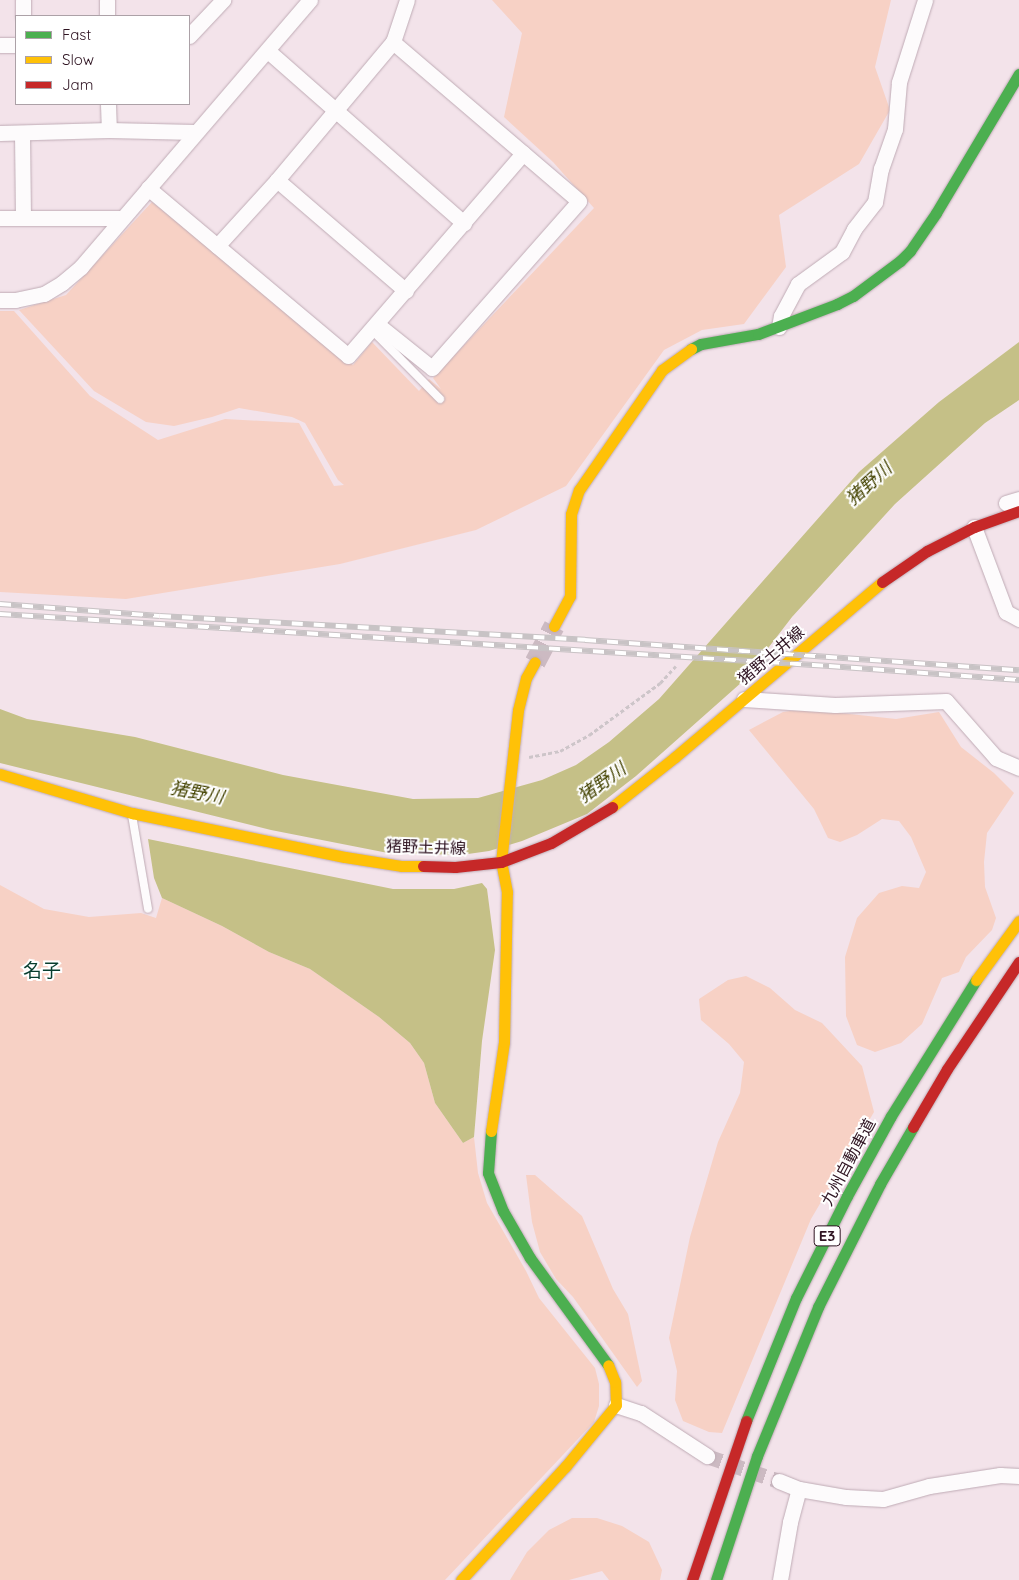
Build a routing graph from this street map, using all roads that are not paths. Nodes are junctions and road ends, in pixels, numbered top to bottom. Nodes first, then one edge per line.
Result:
1 (23, 0) edge
2 (107, 0) edge
3 (223, 0) edge
4 (310, 0) edge
5 (407, 0) edge
6 (925, 0) edge
7 (23, 15) edge
8 (107, 15) edge
9 (190, 35) edge
10 (393, 42) junction
11 (0, 45) edge
12 (15, 45) edge
13 (268, 51) junction
14 (1019, 74) edge
15 (108, 105) edge
16 (335, 109) junction
17 (109, 130) junction
18 (195, 132) junction
19 (0, 133) edge
20 (22, 134) junction
21 (524, 153) junction
22 (277, 180) junction
23 (148, 188) junction
24 (0, 218) edge
25 (23, 218) junction
26 (122, 218) junction
27 (464, 223) junction
28 (217, 246) junction
29 (406, 291) junction
30 (0, 300) edge
31 (375, 327) junction
32 (779, 327) junction
33 (440, 399) dead end
34 (1015, 504) edge
35 (974, 527) junction
36 (1019, 619) edge
37 (554, 626) tunnel mouth
38 (535, 662) tunnel mouth
39 (744, 699) junction
40 (1019, 768) edge
41 (0, 774) edge
42 (132, 813) junction
43 (501, 862) junction
44 (148, 908) dead end
45 (1019, 921) edge
46 (1019, 962) edge
47 (616, 1405) junction
48 (707, 1456) tunnel mouth
49 (1019, 1476) edge
50 (779, 1481) tunnel mouth
51 (799, 1489) junction
52 (461, 1580) edge
53 (692, 1580) edge
54 (716, 1580) edge
55 (780, 1580) edge

1 - 7 street
2 - 8 street
3 - 9 street
4 - 13 street
5 - 10 street
6 - 32 street
10 - 16 street
10 - 21 street
11 - 12 street
13 - 16 street
13 - 18 street
14 - 32 main road
15 - 17 street
16 - 22 street
16 - 27 street
17 - 18 street
17 - 20 street
18 - 23 street
19 - 20 street
20 - 25 street
21 - 27 street
21 - 31 street
22 - 28 street
22 - 29 street
23 - 26 street
23 - 28 street
24 - 25 street
25 - 26 street
26 - 30 street
27 - 29 street
28 - 31 street
29 - 31 street
31 - 33 lane
32 - 37 main road
34 - 35 main road, 猪野土井線
35 - 36 street
35 - 39 main road, 猪野土井線
38 - 43 main road
39 - 40 street
39 - 43 main road, 猪野土井線
41 - 42 main road, 猪野土井線
42 - 43 main road, 猪野土井線
42 - 44 lane
43 - 47 main road
45 - 53 main road, 九州自動車道 / E3
46 - 54 main road, E3
47 - 48 street
47 - 52 main road
49 - 51 street
50 - 51 street
51 - 55 street

